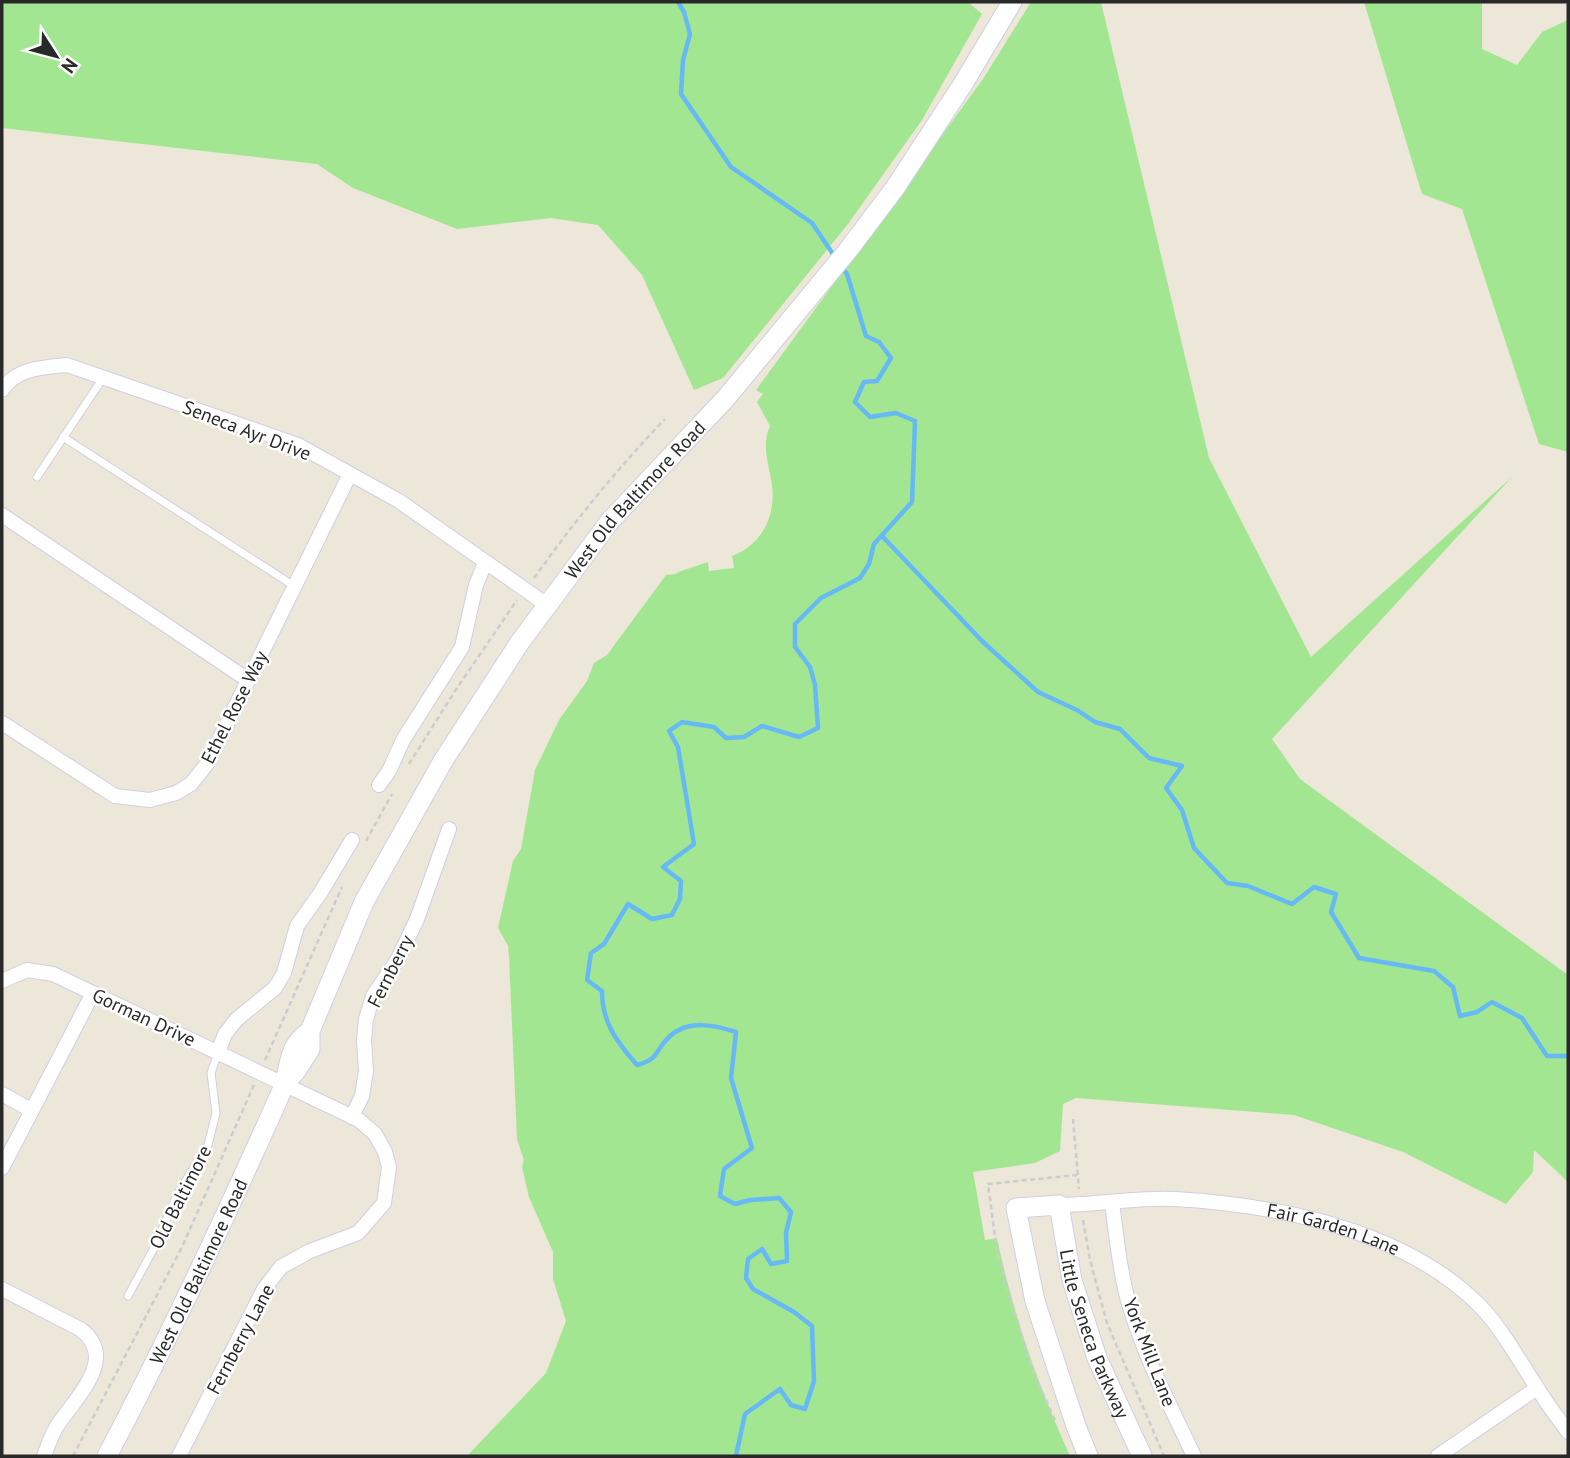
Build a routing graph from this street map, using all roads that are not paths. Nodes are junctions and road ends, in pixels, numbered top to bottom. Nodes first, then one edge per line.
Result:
1 (1007, 4) edge
2 (103, 378) junction
3 (2, 390) edge
4 (64, 437) junction
5 (350, 474) junction
6 (37, 477) dead end
7 (2, 514) edge
8 (485, 563) junction
9 (294, 586) junction
10 (547, 605) junction
11 (248, 680) junction
12 (2, 723) edge
13 (379, 785) dead end
14 (449, 829) dead end
15 (352, 840) dead end
16 (2, 981) edge
17 (93, 993) junction
18 (218, 1052) junction
19 (284, 1084) junction
20 (2, 1094) edge
21 (31, 1110) junction
22 (352, 1117) junction
23 (2, 1168) edge
24 (1112, 1202) junction
25 (1059, 1205) junction
26 (2, 1289) edge
27 (128, 1296) dead end
28 (1537, 1388) junction
29 (1568, 1432) edge
30 (44, 1456) edge
31 (107, 1456) edge
32 (179, 1456) edge
33 (1088, 1456) edge
34 (1142, 1456) edge
35 (1194, 1456) edge
36 (1438, 1456) edge

1 - 10 street, West Old Baltimore Road
2 - 3 street, Seneca Ayr Drive
2 - 4 lane
2 - 5 street, Seneca Ayr Drive
4 - 6 lane
4 - 9 lane
5 - 8 street, Seneca Ayr Drive
5 - 9 street, Ethel Rose Way
7 - 11 street
8 - 10 street, Seneca Ayr Drive
8 - 13 street
9 - 11 street, Ethel Rose Way
10 - 19 street, West Old Baltimore Road
11 - 12 street, Ethel Rose Way
14 - 22 street, Fernberry
15 - 18 street
16 - 17 street, Gorman Drive
17 - 18 street, Gorman Drive
17 - 21 street
18 - 19 street, Gorman Drive
18 - 27 lane, Old Baltimore
19 - 22 street, Fernberry Lane
19 - 31 street, West Old Baltimore Road
20 - 21 street
21 - 23 street
22 - 32 street, Fernberry Lane
24 - 25 street, Fair Garden Lane
24 - 28 street, Fair Garden Lane
24 - 35 street, York Mill Lane
25 - 33 street, Fair Garden Lane
25 - 34 street, Little Seneca Parkway
26 - 30 street
28 - 29 street, Fair Garden Lane
28 - 36 street

